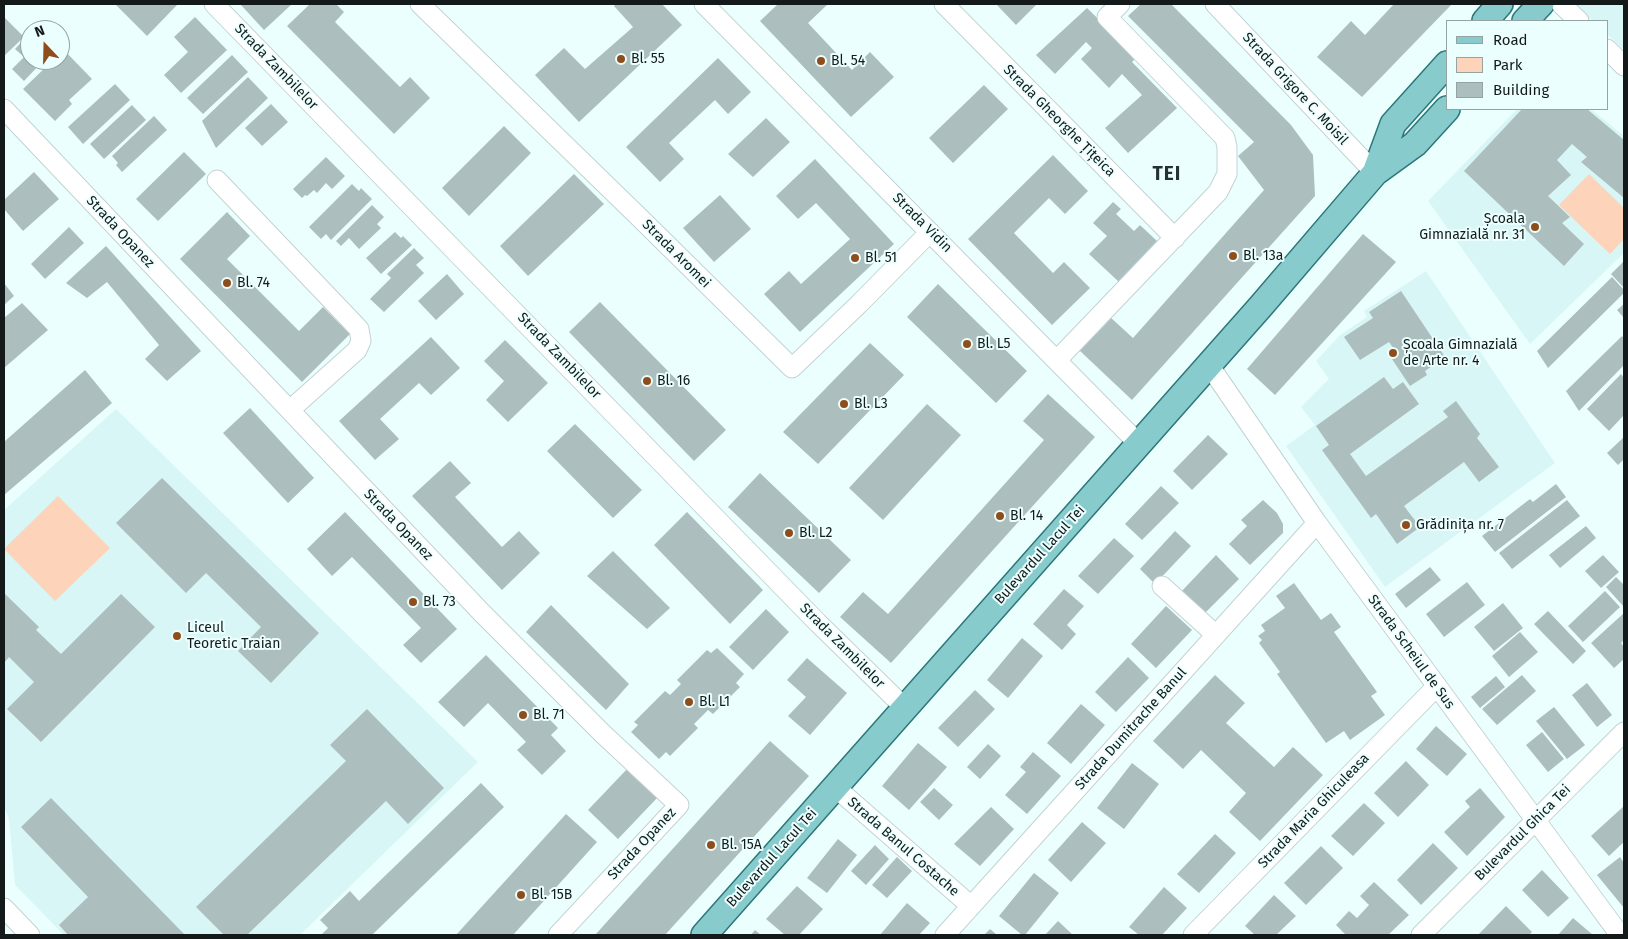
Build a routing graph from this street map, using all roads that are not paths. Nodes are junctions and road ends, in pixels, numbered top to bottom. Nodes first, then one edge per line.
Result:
1 (214, 4) edge
2 (420, 4) edge
3 (704, 4) edge
4 (944, 4) edge
5 (1120, 4) edge
6 (1215, 4) edge
7 (1500, 4) edge
8 (1541, 4) edge
9 (1561, 4) edge
10 (1486, 20) edge
11 (1526, 20) edge
12 (1578, 20) edge
13 (1608, 49) edge
14 (1446, 65) edge
15 (1624, 66) edge
16 (4, 109) edge
17 (1446, 110) edge
18 (1375, 173) junction
19 (217, 180) dead end
20 (930, 232) junction
21 (1175, 238) junction
22 (1057, 360) junction
23 (1209, 365) junction
24 (290, 410) junction
25 (1139, 444) junction
26 (1316, 523) junction
27 (1162, 586) dead end
28 (1216, 635) junction
29 (1436, 686) junction
30 (905, 708) junction
31 (1624, 732) edge
32 (835, 787) junction
33 (1535, 821) junction
34 (971, 906) junction
35 (4, 908) edge
36 (30, 935) edge
37 (558, 935) edge
38 (704, 935) edge
39 (945, 935) edge
40 (1193, 935) edge
41 (1421, 935) edge
42 (1620, 935) edge

1 - 30 street, Strada Zambilelor
2 - 20 street, Strada Aromei
3 - 20 street, Strada Vidin
4 - 21 street, Strada Gheorghe Țițeica
5 - 21 street
6 - 18 street, Strada Grigore C. Moisil
7 - 10 main road
8 - 11 main road
9 - 12 street
13 - 15 street
14 - 18 main road, Bulevardul Lacul Tei
16 - 24 street, Strada Opanez
17 - 18 main road, Bulevardul Lacul Tei
18 - 23 main road, Bulevardul Lacul Tei
19 - 24 street
20 - 22 street, Strada Vidin
21 - 22 street
22 - 25 street, Strada Vidin
23 - 25 main road, Bulevardul Lacul Tei
23 - 26 street, Strada Scheiul de Sus
24 - 37 street, Strada Opanez
25 - 30 main road, Bulevardul Lacul Tei
26 - 28 street, Strada Dumitrache Banul
26 - 29 street, Strada Scheiul de Sus
27 - 28 street
28 - 34 street, Strada Dumitrache Banul
29 - 33 street, Strada Scheiul de Sus
29 - 40 street, Strada Maria Ghiculeasa
30 - 32 main road, Bulevardul Lacul Tei
31 - 33 street, Bulevardul Ghica Tei
32 - 34 street, Strada Banul Costache
32 - 38 main road, Bulevardul Lacul Tei
33 - 41 street, Bulevardul Ghica Tei
33 - 42 street, Strada Scheiul de Sus
34 - 39 street, Strada Dumitrache Banul
35 - 36 street

